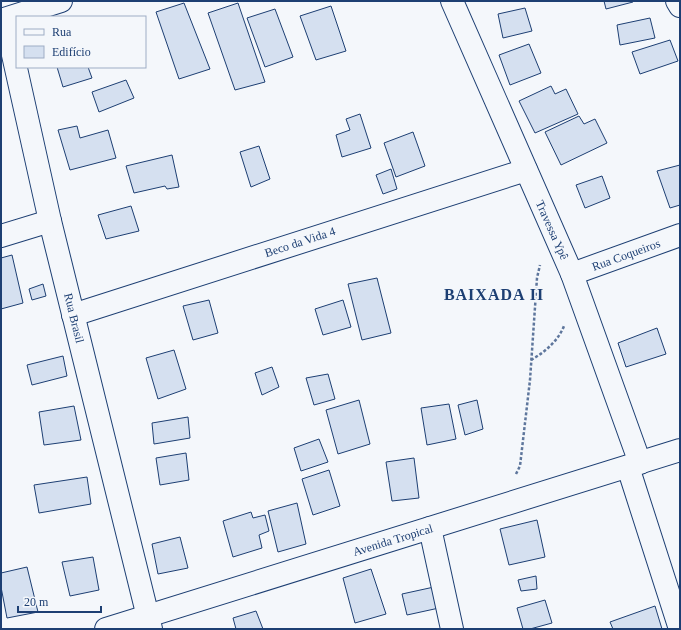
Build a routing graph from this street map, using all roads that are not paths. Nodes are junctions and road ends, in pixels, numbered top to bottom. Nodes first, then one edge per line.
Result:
1 (61, 1) edge
2 (452, 1) edge
3 (677, 1) edge
4 (680, 6) edge
5 (3, 19) edge
6 (526, 170) junction
7 (50, 221) junction
8 (680, 235) edge
9 (1, 236) edge
10 (572, 274) junction
11 (73, 315) junction
12 (680, 450) edge
13 (634, 465) junction
14 (430, 528) junction
15 (149, 623) edge
16 (106, 629) edge
17 (452, 629) edge
18 (680, 629) edge

1 - 5 street
2 - 6 street, Travessa Ypê
3 - 4 street
5 - 7 street, Rua Brasil
6 - 10 street, Travessa Ypê
6 - 11 street, Beco da Vida 4
7 - 9 street
7 - 11 street, Rua Brasil
8 - 10 street, Rua Coqueiros
10 - 13 street, Travessa Ypê
11 - 15 street, Rua Brasil
12 - 13 street, Avenida Tropical
13 - 14 street, Avenida Tropical
13 - 18 street, Travessa Ypê
14 - 15 street, Avenida Tropical
14 - 17 street
15 - 16 street, Avenida Tropical

